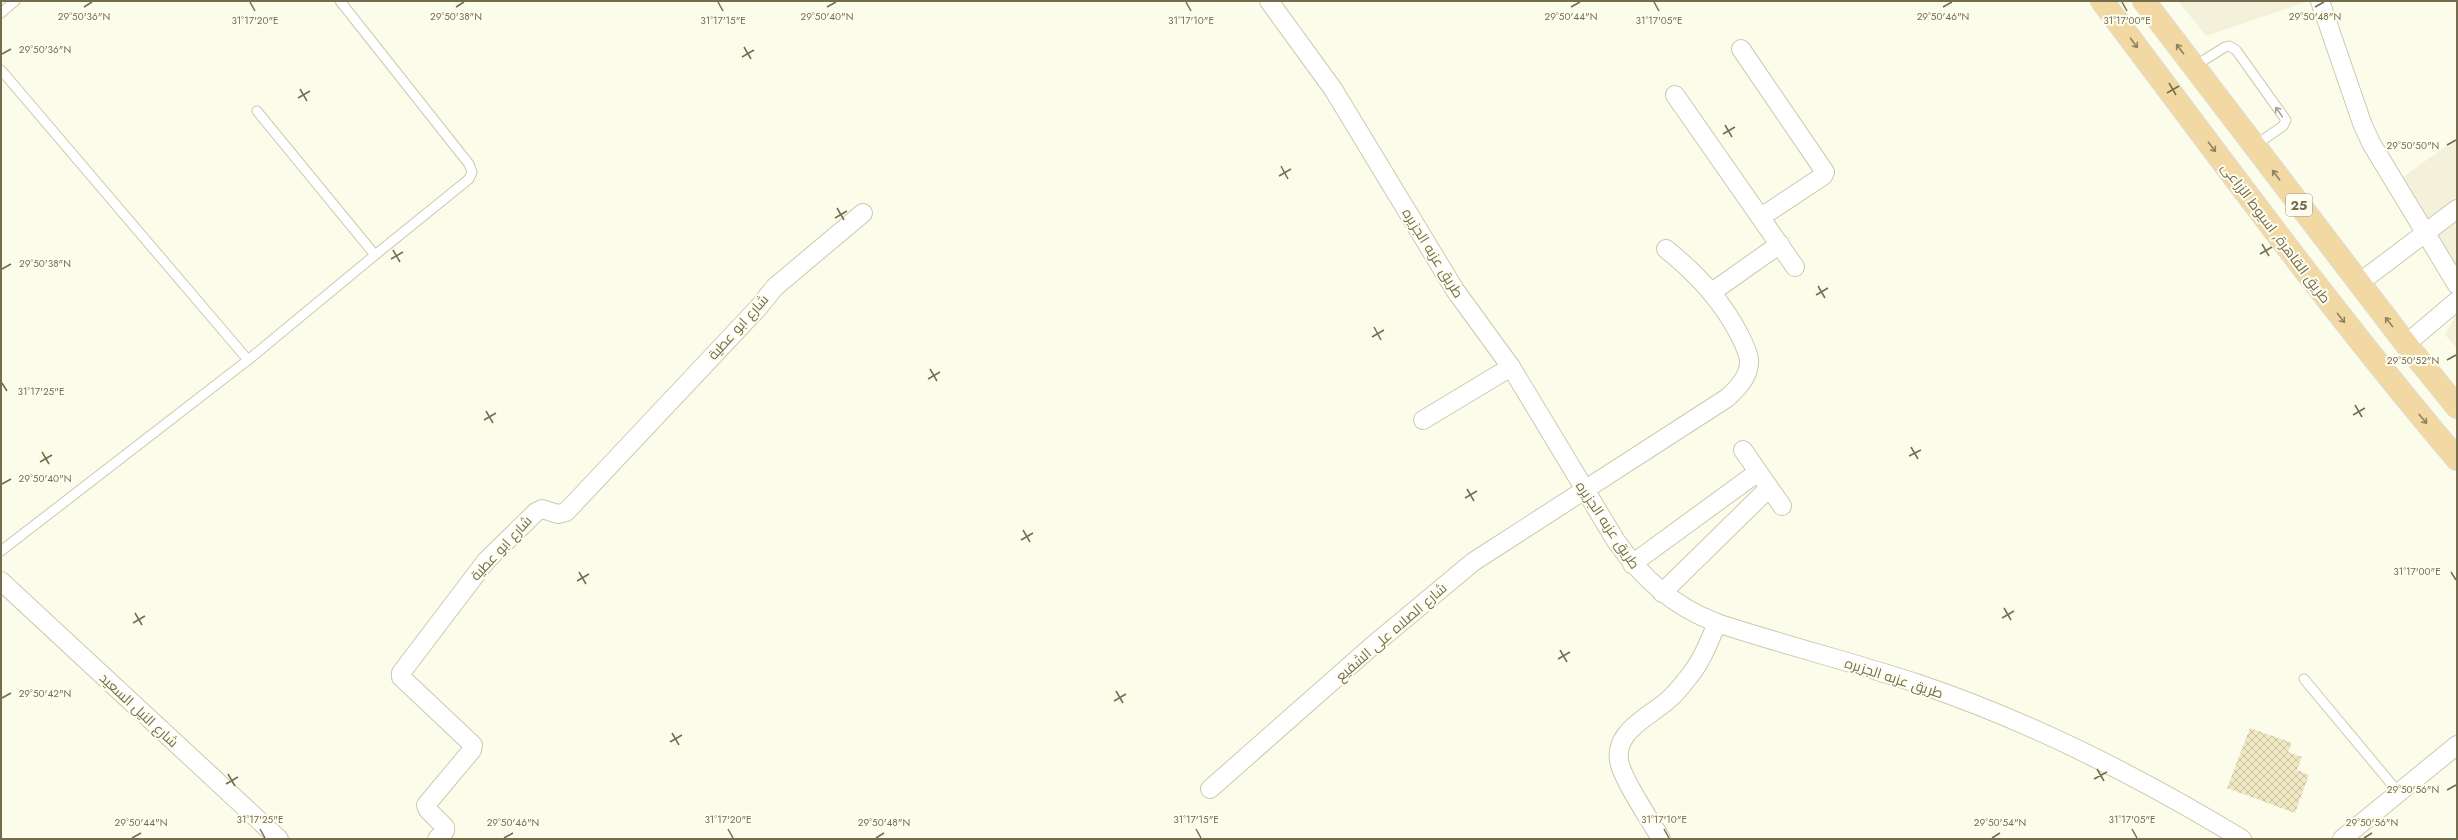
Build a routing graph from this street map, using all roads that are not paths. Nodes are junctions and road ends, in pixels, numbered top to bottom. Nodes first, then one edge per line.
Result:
1 (15, 1) edge
2 (340, 1) edge
3 (1270, 1) edge
4 (2102, 1) edge
5 (2144, 1) edge
6 (2320, 1) edge
7 (1, 13) edge
8 (1741, 49) dead end
9 (2193, 67) junction
10 (1, 70) edge
11 (2167, 86) junction
12 (1675, 95) dead end
13 (257, 111) dead end
14 (2254, 146) junction
15 (2226, 165) junction
16 (2457, 209) edge
17 (863, 213) dead end
18 (1762, 217) junction
19 (2425, 233) junction
20 (1780, 244) junction
21 (1666, 249) dead end
22 (375, 255) junction
23 (1795, 267) dead end
24 (2358, 283) junction
25 (2457, 285) edge
26 (1712, 292) junction
27 (2457, 302) edge
28 (2406, 344) junction
29 (248, 360) junction
30 (1511, 367) junction
31 (2457, 407) edge
32 (1423, 420) dead end
33 (1743, 450) dead end
34 (2457, 459) edge
35 (1758, 472) junction
36 (1769, 488) junction
37 (1583, 489) junction
38 (1782, 506) dead end
39 (1, 551) edge
40 (1632, 564) junction
41 (1, 581) edge
42 (1662, 593) junction
43 (1717, 623) junction
44 (2304, 679) dead end
45 (2457, 745) edge
46 (1210, 789) dead end
47 (2399, 793) junction
48 (279, 839) edge
49 (437, 839) edge
50 (1661, 839) edge
51 (2242, 839) edge
52 (2342, 839) edge

1 - 7 lane
2 - 22 lane
3 - 30 street, طريق عزبه الجزيره
4 -> 11 highway, طريق القاهرة, اسيوط الزراعى / 25
9 -> 5 highway, 25
6 - 19 street
8 - 18 street
9 - 11 highway
9 - 14 highway, 25
14 -> 9 lane
10 - 29 lane
11 -> 15 highway, طريق القاهرة, اسيوط الزراعى / 25
12 - 18 street
13 - 22 lane
14 - 15 highway
24 -> 14 highway, 25
15 -> 34 highway, طريق القاهرة, اسيوط الزراعى / 25
16 - 19 street
17 - 49 street, شارع ابو عطية
18 - 20 street
19 - 24 street
19 - 25 street
20 - 23 street
20 - 26 street
21 - 26 street, شارع الصلاه على الشفيع
22 - 29 lane
28 -> 24 highway, 25
26 - 37 street, شارع الصلاه على الشفيع
27 - 28 street
28 - 31 highway, 25
29 - 39 lane
30 - 32 street
30 - 37 street, طريق عزبه الجزيره
33 - 35 street
35 - 36 street
35 - 40 street
36 - 38 street
36 - 42 street
37 - 40 street, طريق عزبه الجزيره
37 - 46 street, شارع الصلاه على الشفيع
40 - 42 street, طريق عزبه الجزيره
41 - 48 street, شارع النيل السعيد
42 - 43 street, طريق عزبه الجزيره
43 - 50 street
43 - 51 street, طريق عزبه الجزيره
44 - 47 lane
45 - 47 street
47 - 52 street

